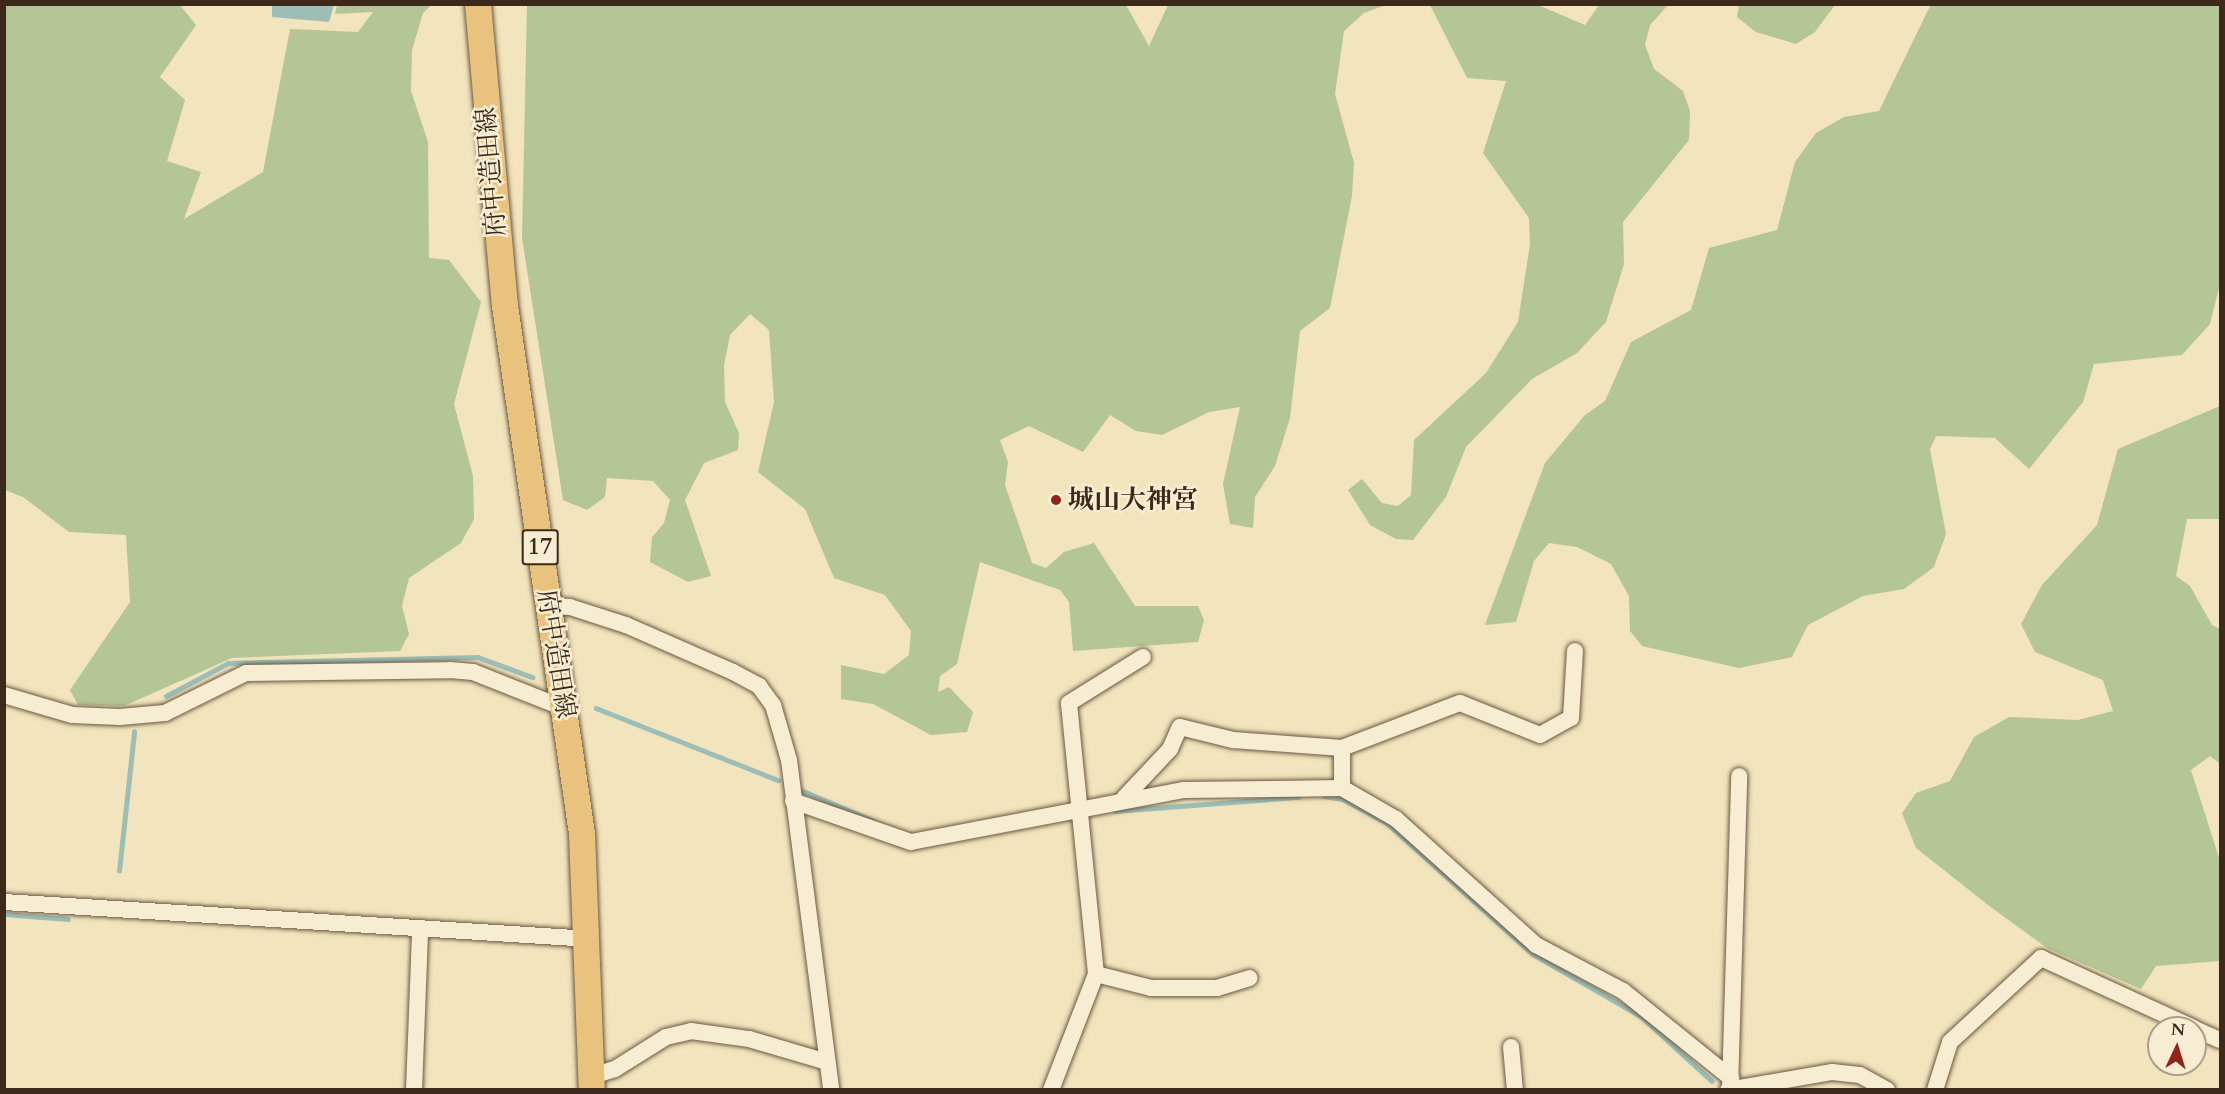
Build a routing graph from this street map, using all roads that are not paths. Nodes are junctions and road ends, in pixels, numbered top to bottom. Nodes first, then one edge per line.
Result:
1 (478, 4) edge
2 (549, 606) junction
3 (1575, 651) dead end
4 (1143, 657) dead end
5 (4, 695) edge
6 (564, 708) junction
7 (1342, 748) junction
8 (1739, 776) dead end
9 (1342, 788) junction
10 (1124, 798) junction
11 (793, 801) junction
12 (1082, 805) junction
13 (4, 902) edge
14 (420, 931) junction
15 (590, 939) junction
16 (1096, 974) junction
17 (1250, 978) dead end
18 (2168, 1016) edge
19 (1511, 1047) dead end
20 (827, 1062) junction
21 (592, 1082) edge
22 (1730, 1085) edge
23 (414, 1089) edge
24 (831, 1089) edge
25 (1051, 1089) edge
26 (1515, 1089) edge
27 (1887, 1089) edge
28 (1935, 1089) edge

1 - 2 main road, 府中造田線 / 17
2 - 6 main road, 府中造田線 / 17
2 - 11 street
3 - 7 street
4 - 12 street
5 - 6 street
6 - 15 main road, 府中造田線 / 17
7 - 9 street
7 - 10 street
8 - 22 street
9 - 10 street
9 - 22 street
10 - 12 street
11 - 12 street
11 - 20 street
12 - 16 street
13 - 14 street
14 - 15 street
14 - 23 street
15 - 21 main road, 府中造田線 / 17
16 - 17 street
16 - 25 street
18 - 28 street
19 - 26 street
20 - 21 street
20 - 24 street
22 - 27 street

